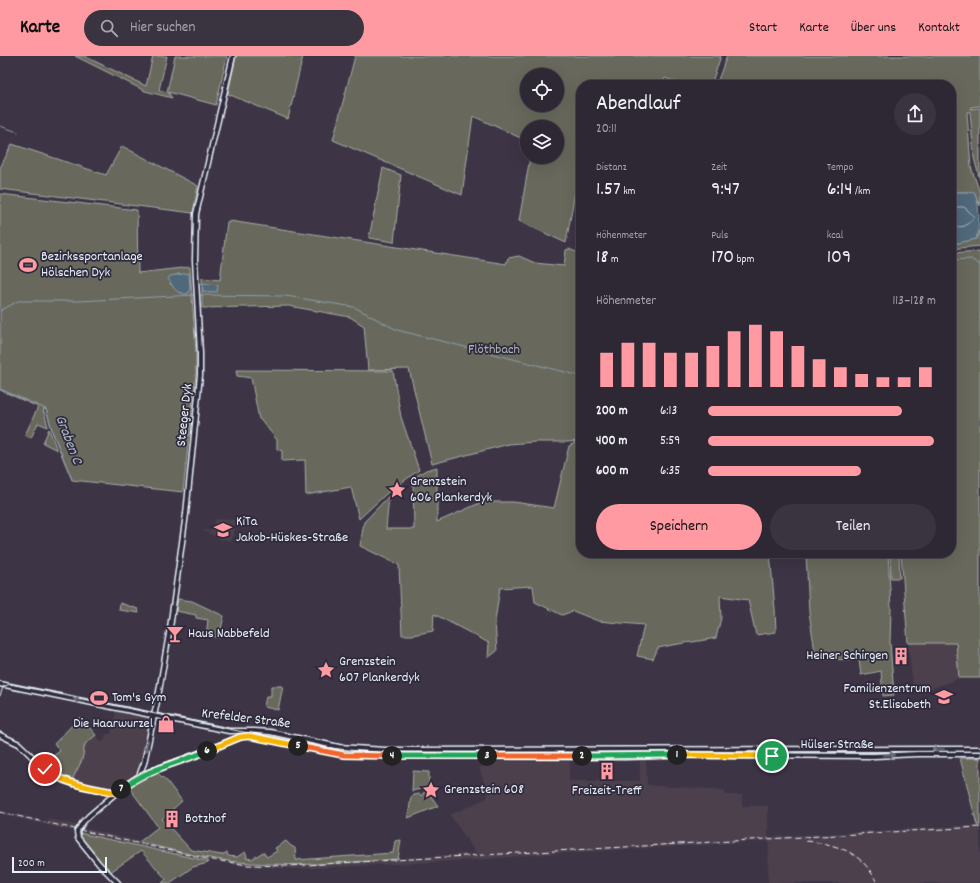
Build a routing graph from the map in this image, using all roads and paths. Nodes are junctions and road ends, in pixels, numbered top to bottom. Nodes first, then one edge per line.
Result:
1 (232, 56) edge
2 (0, 684) edge
3 (154, 716) junction
4 (0, 735) edge
5 (980, 749) edge
6 (564, 750) joint
7 (980, 754) edge
8 (502, 756) joint
9 (139, 776) junction
10 (117, 792) junction
11 (118, 883) edge

1 - 3 street, Steeger Dyk
3 -> 2 street, Krefelder Straße
3 - 6 street, Krefelder Straße
3 -> 9 street, Steeger Dyk
4 - 10 street
5 -> 6 street, Hülser Straße
8 -> 7 street, Hülser Straße
8 - 9 street, Krefelder Straße
9 - 10 street
10 - 11 street

